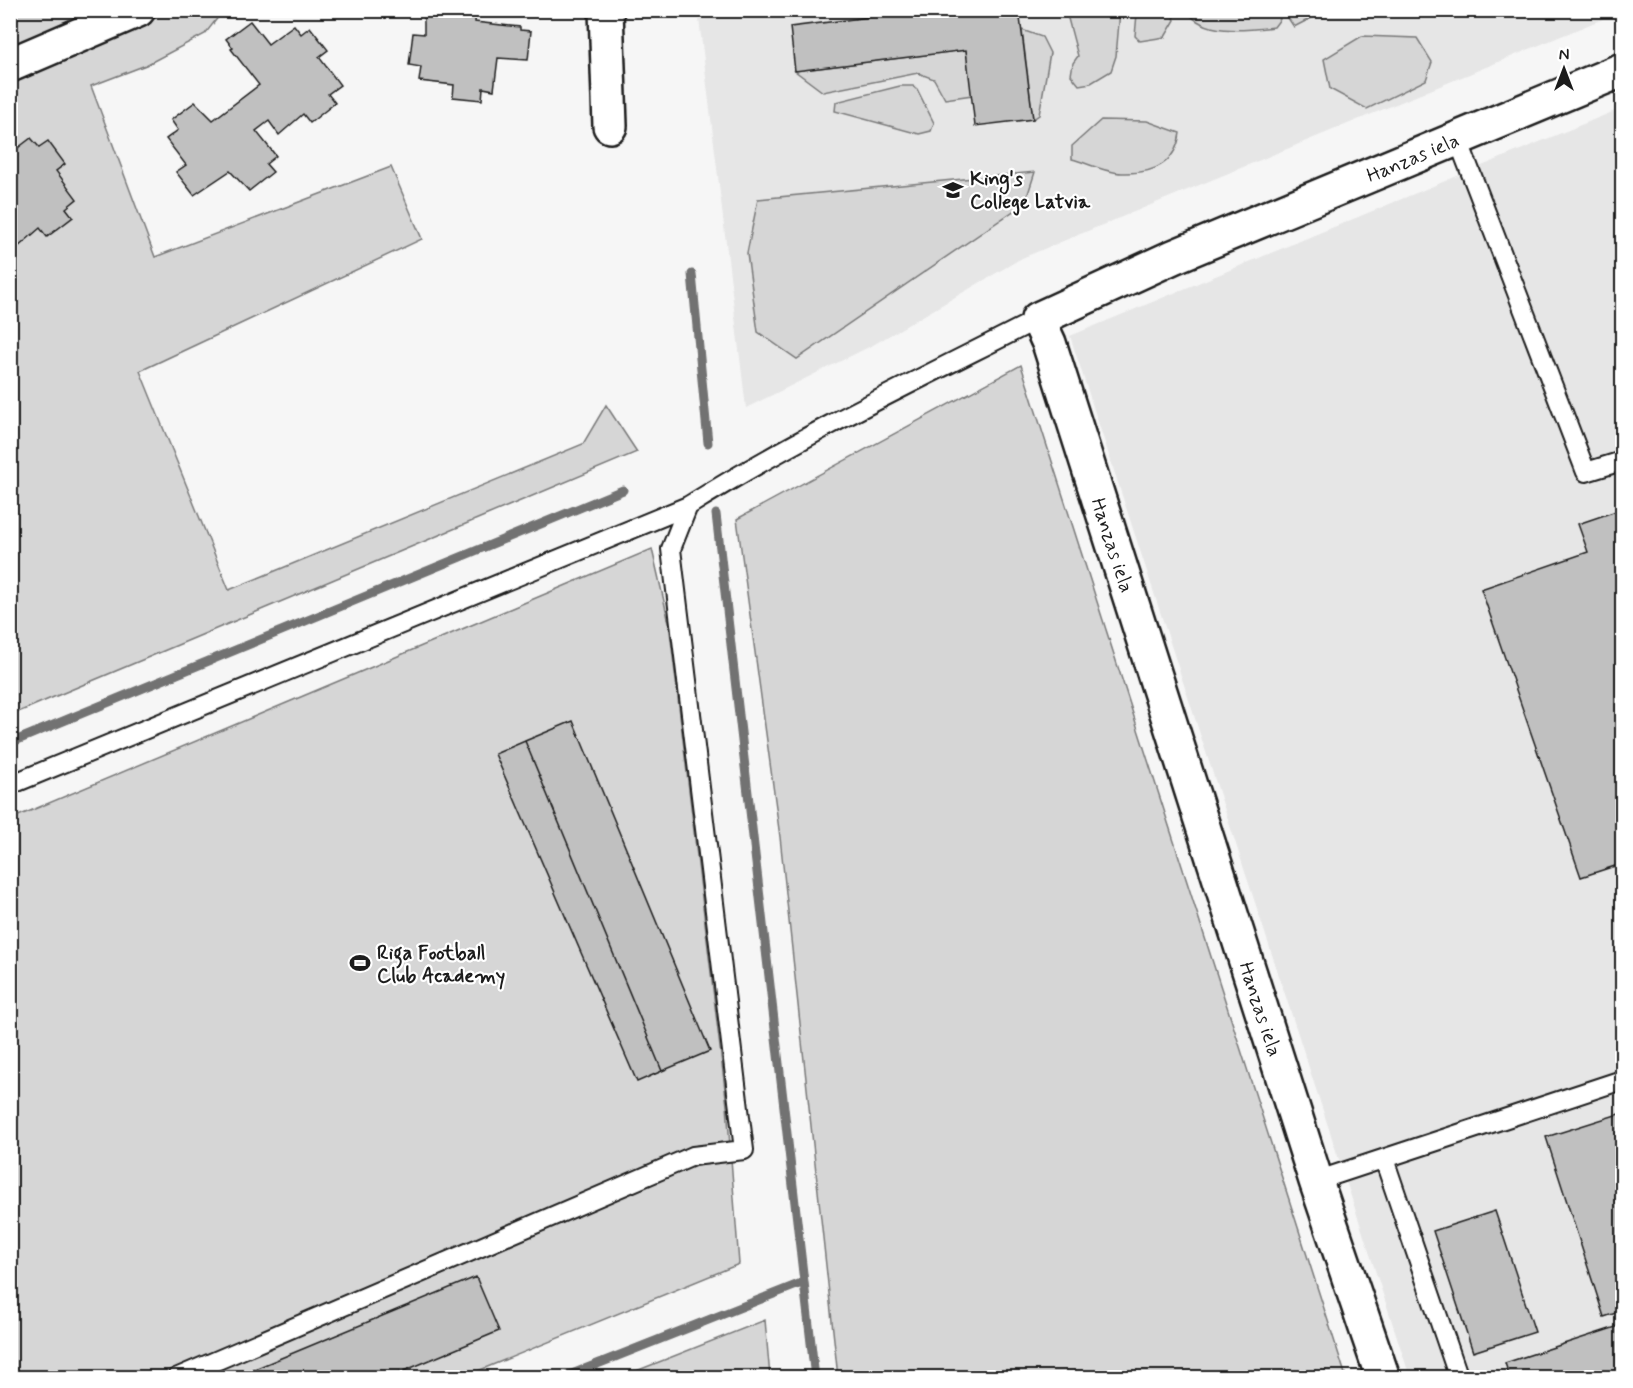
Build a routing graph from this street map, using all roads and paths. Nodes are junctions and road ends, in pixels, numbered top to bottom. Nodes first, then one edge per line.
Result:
1 (138, 10) edge
2 (606, 10) edge
3 (10, 65) edge
4 (1623, 70) edge
5 (610, 126) dead end
6 (1457, 137) junction
7 (1038, 319) junction
8 (1623, 462) edge
9 (687, 506) junction
10 (10, 785) edge
11 (1623, 1080) edge
12 (1384, 1159) junction
13 (1316, 1182) junction
14 (176, 1377) edge
15 (1383, 1377) edge
16 (1459, 1377) edge

1 - 3 street
2 - 5 street
4 - 6 street, Hanzas iela
6 - 7 street, Hanzas iela
6 - 8 lane
7 - 9 lane
7 - 13 street, Hanzas iela
9 - 10 lane
9 - 14 lane
11 - 12 lane
12 - 13 lane
12 - 16 lane
13 - 15 street, Hanzas iela

